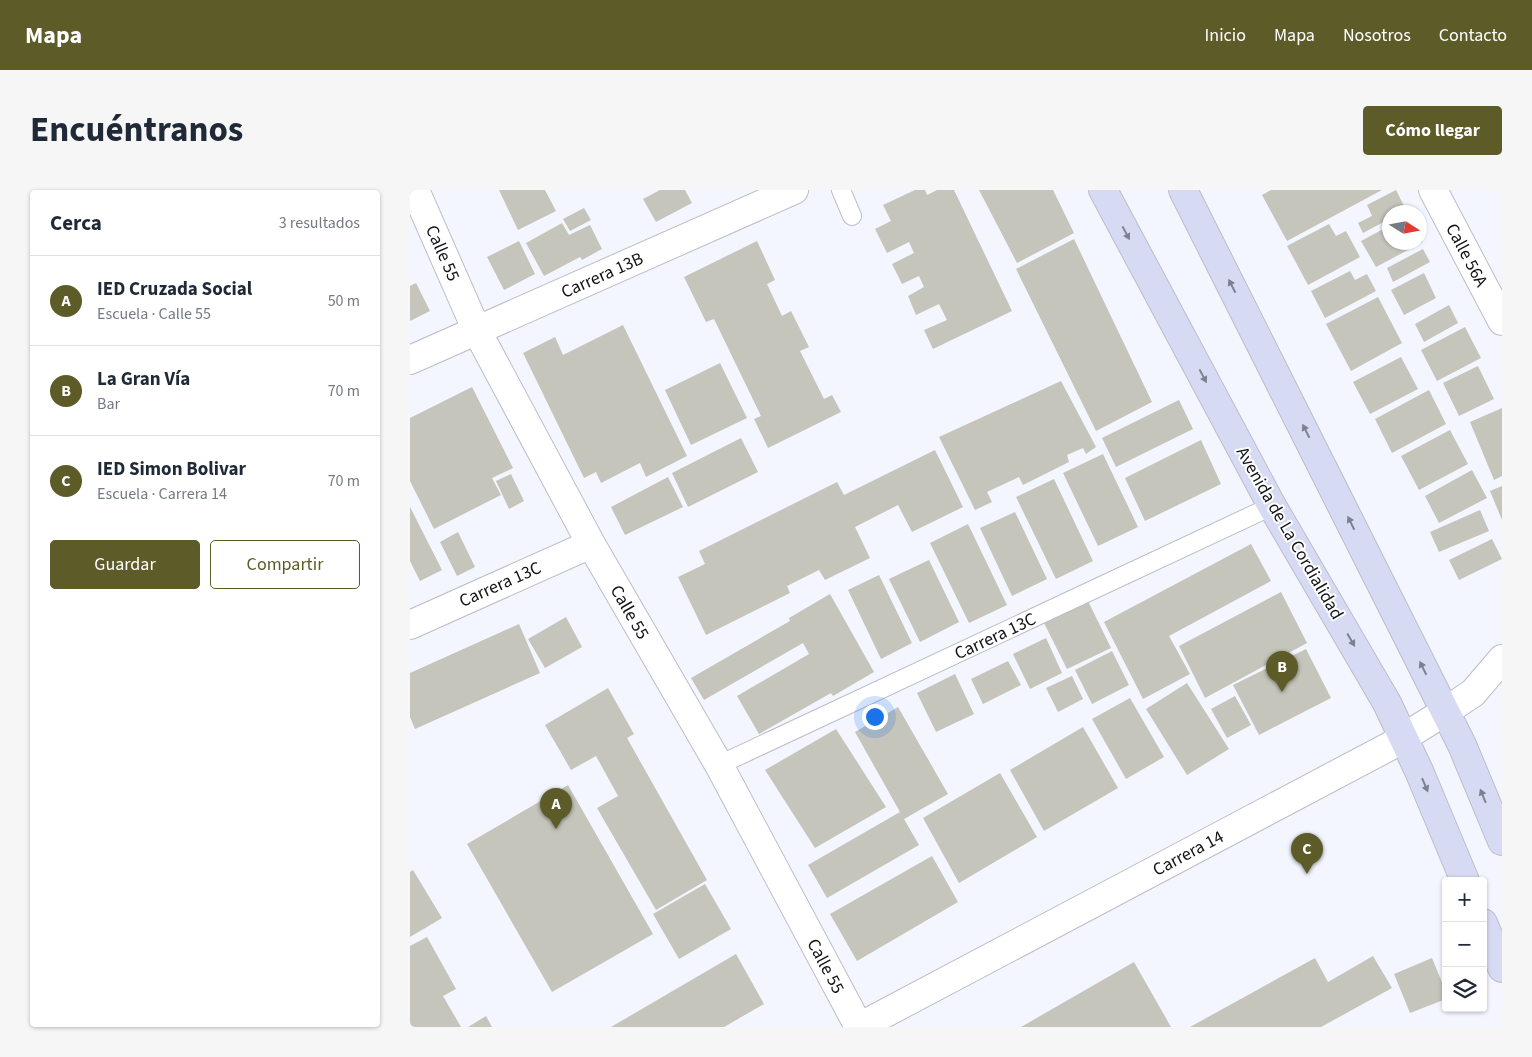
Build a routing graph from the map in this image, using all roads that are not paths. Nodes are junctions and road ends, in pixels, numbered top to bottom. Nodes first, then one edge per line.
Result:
1 (415, 190) edge
2 (794, 190) edge
3 (841, 190) edge
4 (1104, 190) edge
5 (1183, 190) edge
6 (1433, 190) edge
7 (852, 216) dead end
8 (1502, 321) edge
9 (477, 330) junction
10 (410, 360) edge
11 (1272, 506) junction
12 (591, 544) junction
13 (410, 625) edge
14 (1502, 659) edge
15 (1446, 711) junction
16 (1404, 738) junction
17 (718, 765) junction
18 (1502, 841) edge
19 (1464, 877) edge
20 (1487, 932) edge
21 (1502, 968) edge
22 (859, 1027) edge

1 - 9 street, Calle 55
2 - 9 street, Carrera 13B
3 - 7 lane
4 -> 11 main road, Avenida de La Cordialidad
15 -> 5 main road
6 - 8 street, Calle 56A
9 - 10 street, Carrera 13B
9 - 12 street, Calle 55
11 -> 16 main road, Avenida de La Cordialidad
11 - 17 lane, Carrera 13C
12 - 13 street, Carrera 13C
12 - 17 street, Calle 55
14 - 15 street, Carrera 14
15 - 16 street, Carrera 14
18 -> 15 main road
16 -> 19 main road, Avenida de La Cordialidad
16 - 22 street, Carrera 14
17 - 22 street, Calle 55
20 - 21 main road

